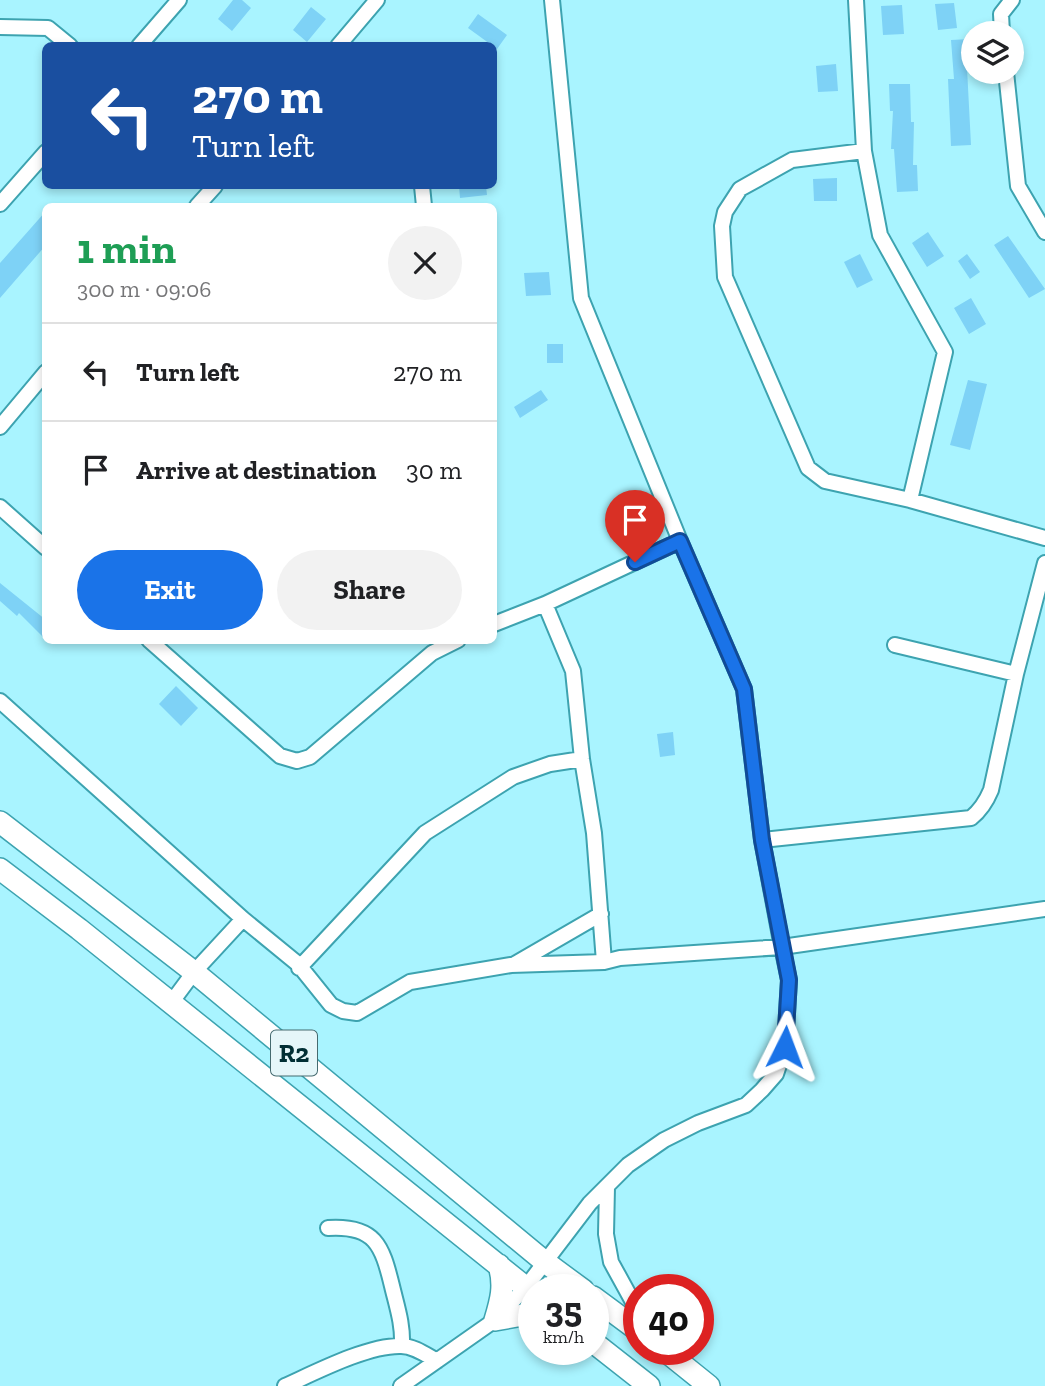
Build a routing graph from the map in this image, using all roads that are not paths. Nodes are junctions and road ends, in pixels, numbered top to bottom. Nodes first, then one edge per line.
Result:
1 (179, 0) edge
2 (377, 0) edge
3 (552, 0) edge
4 (856, 0) edge
5 (1012, 0) edge
6 (1001, 21) edge
7 (0, 27) edge
8 (64, 42) edge
9 (142, 42) edge
10 (341, 42) edge
11 (1007, 84) edge
12 (864, 151) junction
13 (42, 157) edge
14 (212, 189) edge
15 (200, 203) edge
16 (0, 204) edge
17 (1045, 232) edge
18 (42, 378) edge
19 (0, 427) edge
20 (909, 500) junction
21 (0, 507) edge
22 (1045, 538) edge
23 (680, 541) junction
24 (42, 544) edge
25 (1045, 563) edge
26 (545, 604) junction
27 (497, 623) edge
28 (154, 644) edge
29 (450, 644) edge
30 (895, 645) dead end
31 (1016, 674) junction
32 (0, 701) edge
33 (582, 759) junction
34 (0, 822) edge
35 (762, 840) junction
36 (0, 869) edge
37 (1045, 909) edge
38 (601, 914) junction
39 (243, 919) junction
40 (782, 947) junction
41 (604, 961) junction
42 (512, 965) junction
43 (299, 968) junction
44 (194, 972) junction
45 (171, 1003) junction
46 (607, 1187) junction
47 (328, 1228) dead end
48 (545, 1262) junction
49 (499, 1265) junction
50 (539, 1274) edge
51 (561, 1274) edge
52 (518, 1281) edge
53 (623, 1284) edge
54 (518, 1301) edge
55 (518, 1316) edge
56 (495, 1320) junction
57 (402, 1346) junction
58 (609, 1355) edge
59 (437, 1361) junction
60 (684, 1365) edge
61 (285, 1386) edge
62 (401, 1386) edge
63 (649, 1386) edge
64 (709, 1386) edge

1 - 9 street
2 - 10 street
3 - 23 street
4 - 12 street
5 - 6 street
7 - 8 street
11 - 17 street
12 - 20 street
12 - 20 street
13 - 16 street
14 - 15 street
18 - 19 street
20 - 22 street
21 - 24 street
23 - 26 street
23 - 35 street
25 - 31 street
26 - 27 street
26 - 33 street
28 - 29 street
30 - 31 street
31 - 35 street
32 - 39 street
33 - 38 street
33 - 43 street
34 - 44 highway, R2
35 - 40 street
36 - 45 highway, R2
37 - 40 street
38 - 41 street
38 - 42 street
39 - 43 street
39 - 44 street
40 - 41 street
40 - 46 street
41 - 42 street
42 - 43 street
44 - 45 street
44 - 48 highway, R2
45 - 49 highway, R2
46 - 48 street
46 - 53 street
47 - 57 street
48 - 50 street
48 - 51 highway, R2
49 - 52 highway, R2
49 - 56 highway
54 - 56 street
55 - 56 highway
56 - 59 street
57 - 59 street
57 - 61 street
58 - 63 highway
59 - 62 street
60 - 64 highway

